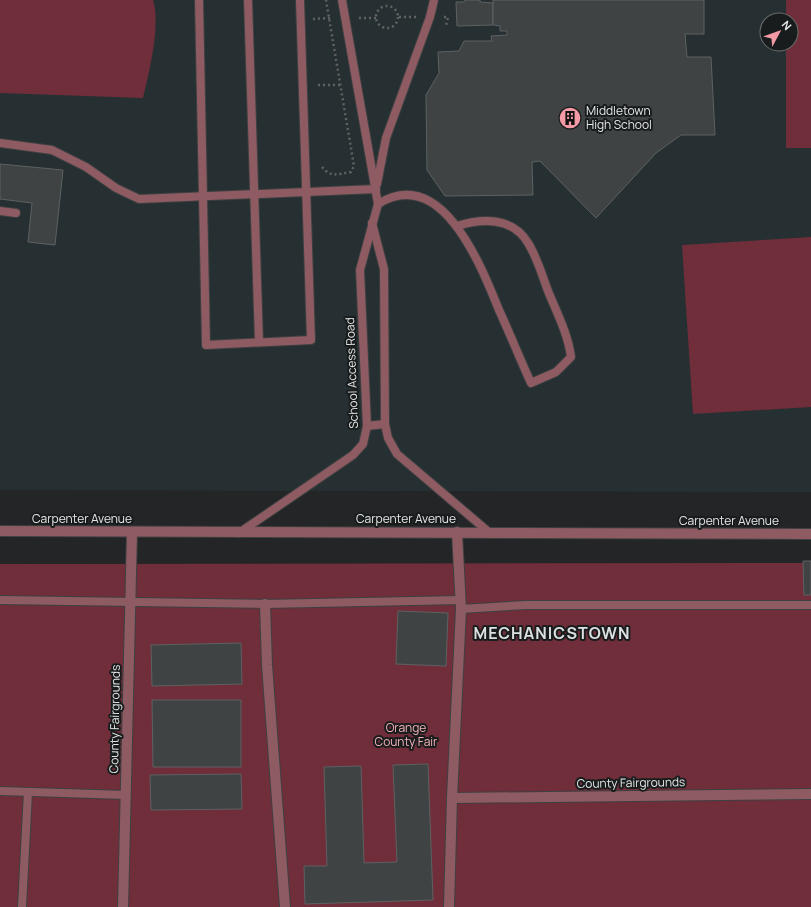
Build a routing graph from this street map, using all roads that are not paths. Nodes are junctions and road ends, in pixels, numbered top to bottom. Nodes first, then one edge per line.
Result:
1 (199, 0) edge
2 (248, 0) edge
3 (300, 0) edge
4 (342, 0) edge
5 (434, 0) edge
6 (0, 143) edge
7 (376, 189) junction
8 (306, 191) junction
9 (254, 195) junction
10 (203, 196) junction
11 (378, 204) junction
12 (0, 211) edge
13 (16, 213) dead end
14 (372, 222) junction
15 (457, 226) junction
16 (259, 342) junction
17 (385, 424) junction
18 (367, 426) junction
19 (0, 531) edge
20 (132, 532) junction
21 (239, 532) junction
22 (457, 532) junction
23 (492, 534) junction
24 (811, 534) edge
25 (0, 600) edge
26 (132, 601) junction
27 (265, 604) junction
28 (461, 604) junction
29 (811, 605) edge
30 (0, 792) edge
31 (28, 792) junction
32 (811, 794) edge
33 (126, 795) junction
34 (452, 798) junction
35 (22, 907) edge
36 (124, 907) edge
37 (284, 907) edge
38 (449, 907) edge

1 - 10 lane
2 - 9 lane
3 - 8 lane
4 - 7 lane, School Access Road
5 - 7 lane, School Access Road
6 - 10 lane
7 - 8 lane
7 - 11 lane, School Access Road
8 - 9 lane
8 - 16 lane
9 - 10 lane
9 - 16 lane
10 - 16 lane
11 - 14 lane, School Access Road
11 - 15 lane
12 - 13 lane
14 - 17 lane
14 - 18 lane, School Access Road
15 - 15 lane
17 - 18 lane
17 - 23 lane
18 - 21 lane, School Access Road
19 - 20 street, Carpenter Avenue
20 - 21 street, Carpenter Avenue
20 - 26 street, County Fairgrounds
21 - 22 street, Carpenter Avenue
22 - 23 street, Carpenter Avenue
22 - 28 street
23 - 24 street, Carpenter Avenue
25 - 26 lane
26 - 27 lane
26 - 33 street, County Fairgrounds
27 - 28 lane
27 - 37 street
28 - 29 lane
28 - 34 street
30 - 31 lane
31 - 33 lane
31 - 35 lane
32 - 34 street, County Fairgrounds
33 - 36 street, County Fairgrounds
34 - 38 street

